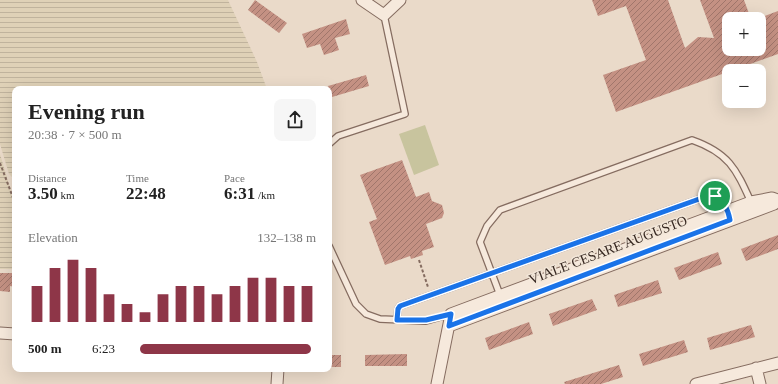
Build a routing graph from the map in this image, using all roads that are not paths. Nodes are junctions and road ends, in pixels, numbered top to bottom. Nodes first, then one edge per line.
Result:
1 (362, 0) edge
2 (400, 0) edge
3 (384, 16) junction
4 (332, 141) edge
5 (778, 201) edge
6 (751, 202) junction
7 (729, 215) junction
8 (332, 252) edge
9 (493, 272) junction
10 (500, 295) junction
11 (451, 314) junction
12 (397, 320) junction
13 (449, 326) junction
14 (0, 333) edge
15 (12, 334) edge
16 (778, 363) edge
17 (756, 368) junction
18 (278, 372) edge
19 (277, 384) edge
20 (437, 384) edge
21 (696, 384) edge
22 (760, 384) edge

1 - 3 street
2 - 3 street
3 - 4 lane
5 - 6 street, VIALE CESARE AUGUSTO
5 - 7 street, VIALE CESARE AUGUSTO
6 - 7 street, VIALE CESARE AUGUSTO
6 - 9 lane
7 - 9 lane
7 - 10 street, VIALE CESARE AUGUSTO
7 - 13 street, VIALE CESARE AUGUSTO
8 - 12 lane
9 - 10 lane
9 - 12 lane
10 - 11 street, VIALE CESARE AUGUSTO
11 - 12 lane
11 - 13 street
13 - 20 street
14 - 15 street
16 - 17 street
17 - 21 street
17 - 22 street
18 - 19 street

